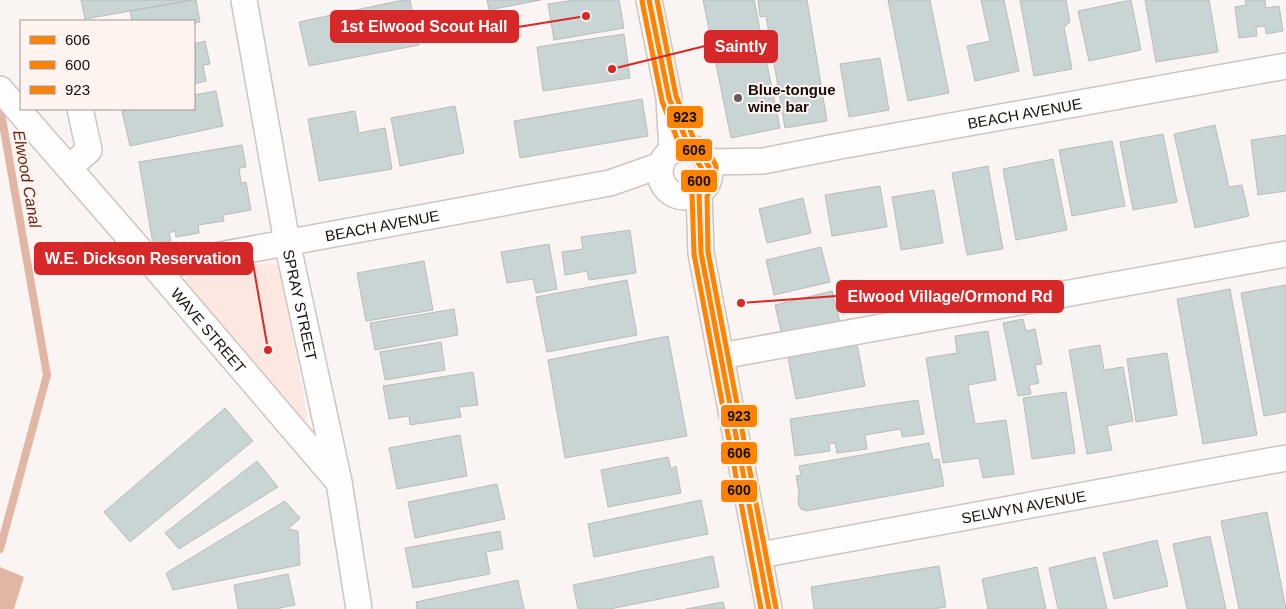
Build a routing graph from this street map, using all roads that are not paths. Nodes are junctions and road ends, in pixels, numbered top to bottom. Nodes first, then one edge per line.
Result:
1 (244, 0) edge
2 (649, 0) edge
3 (1286, 66) edge
4 (0, 89) edge
5 (80, 110) edge
6 (70, 168) junction
7 (684, 173) junction
8 (287, 242) junction
9 (1286, 254) edge
10 (155, 267) junction
11 (721, 356) junction
12 (1286, 458) edge
13 (339, 482) junction
14 (760, 555) junction
15 (359, 609) edge
16 (769, 609) edge

1 - 8 street, SPRAY STREET
2 - 7 street
3 - 7 street, BEACH AVENUE
4 - 6 street, WAVE STREET
5 - 6 street
6 - 10 street, WAVE STREET
7 - 8 street, BEACH AVENUE
7 - 11 street
8 - 10 street, BEACH AVENUE
8 - 13 street, SPRAY STREET
9 - 11 street
10 - 13 street, WAVE STREET
11 - 14 street
12 - 14 street, SELWYN AVENUE
13 - 15 street, SPRAY STREET
14 - 16 street

